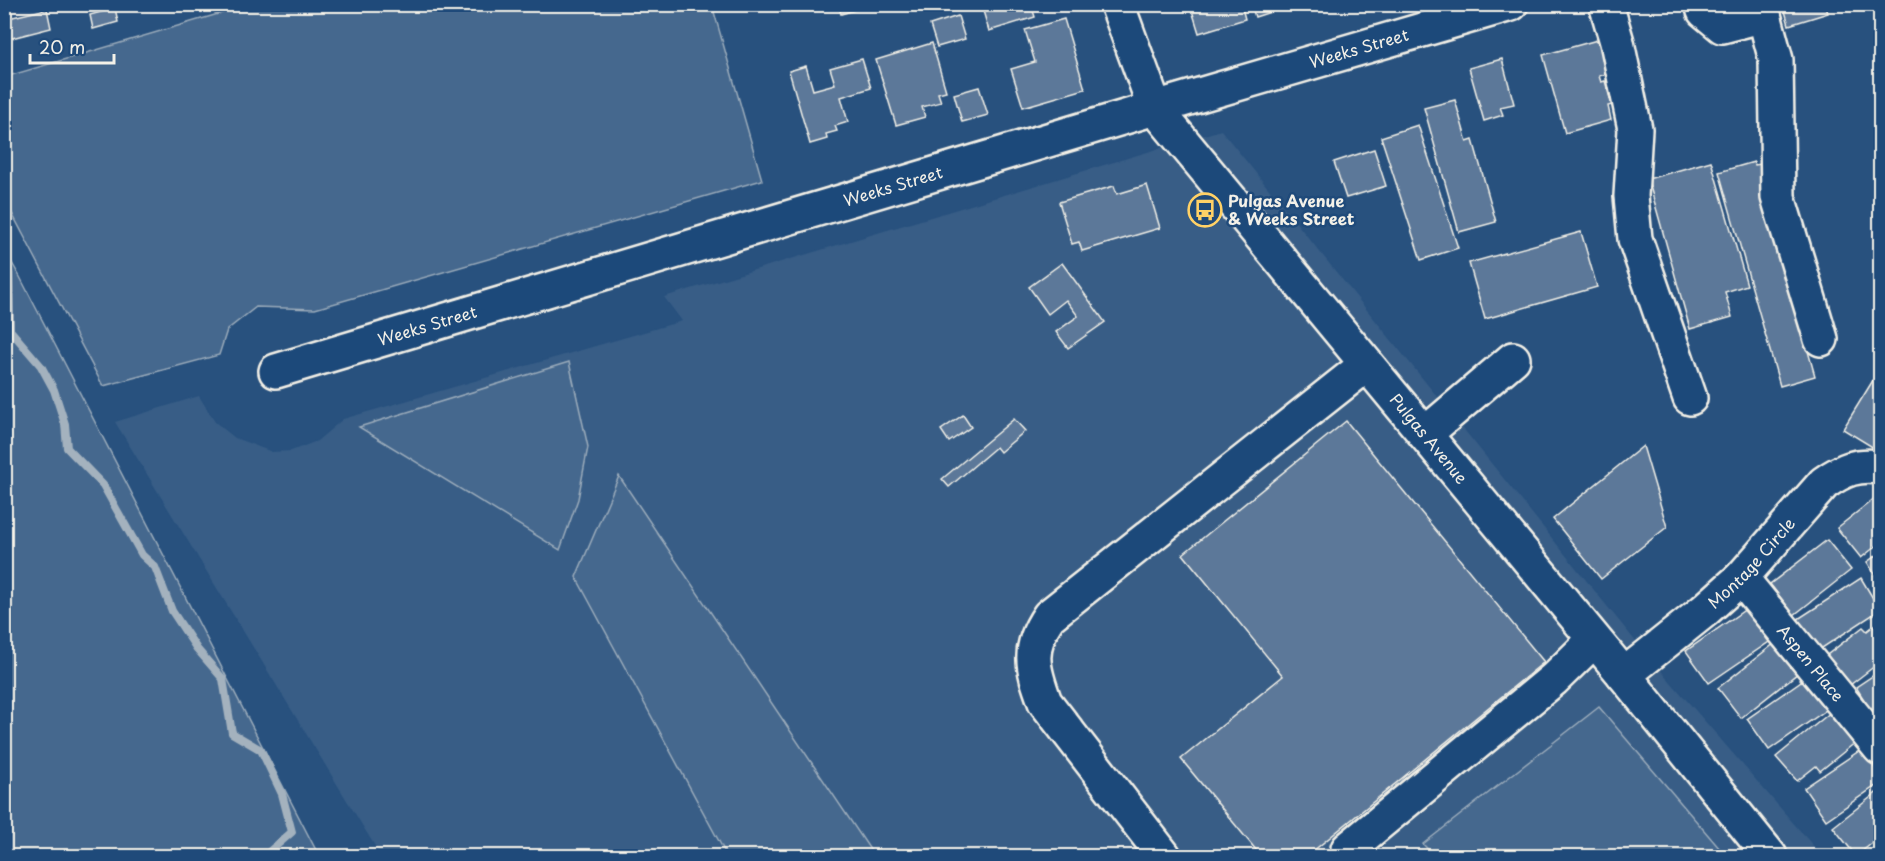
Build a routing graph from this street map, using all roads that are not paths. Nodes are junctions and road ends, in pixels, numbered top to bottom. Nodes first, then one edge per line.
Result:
1 (1117, 4) edge
2 (1511, 4) edge
3 (1606, 4) edge
4 (1702, 4) edge
5 (1762, 10) edge
6 (1155, 108) junction
7 (1821, 339) dead end
8 (1513, 359) dead end
9 (1366, 365) junction
10 (276, 371) dead end
11 (1690, 398) dead end
12 (1425, 435) junction
13 (1881, 467) edge
14 (1741, 578) junction
15 (1594, 640) junction
16 (1624, 675) junction
17 (1881, 748) edge
18 (1164, 856) edge
19 (1354, 856) edge
20 (1770, 856) edge

1 - 6 street, Pulgas Avenue
2 - 6 street, Weeks Street
3 - 11 street
4 - 5 street
5 - 7 street
6 - 9 street, Pulgas Avenue
6 - 10 street, Weeks Street
8 - 12 street
9 - 12 street, Pulgas Avenue
9 - 18 street
12 - 15 street, Pulgas Avenue
13 - 14 street, Montage Circle
14 - 16 street, Montage Circle
14 - 17 street, Aspen Place
15 - 16 street, Pulgas Avenue
15 - 19 street
16 - 20 street, Pulgas Avenue

